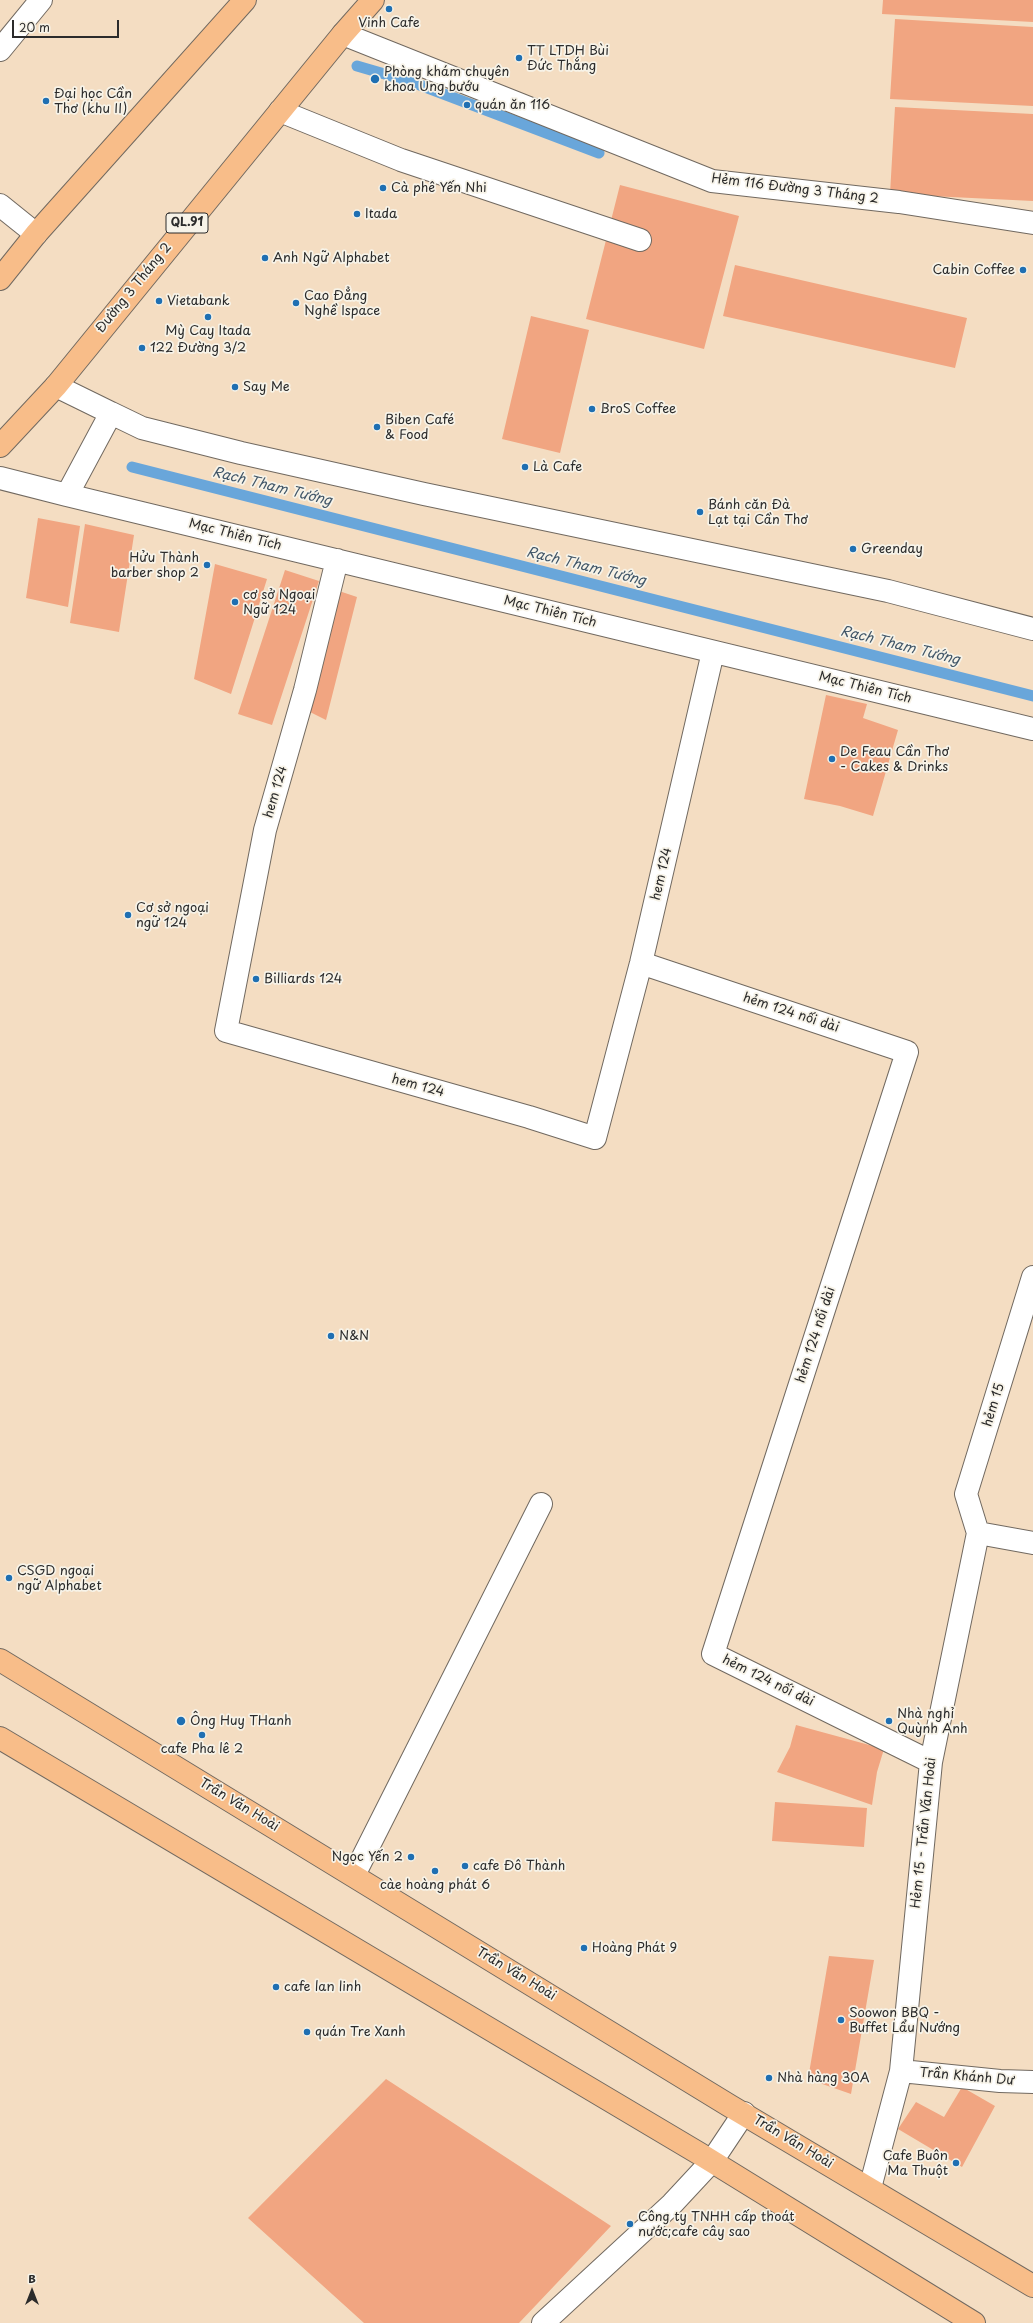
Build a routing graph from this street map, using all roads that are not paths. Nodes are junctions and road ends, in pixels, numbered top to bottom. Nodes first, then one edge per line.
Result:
1 (40, 0) edge
2 (245, 0) edge
3 (373, 0) edge
4 (343, 34) junction
5 (0, 50) edge
6 (280, 111) junction
7 (0, 205) edge
8 (1033, 223) edge
9 (36, 234) junction
10 (640, 240) dead end
11 (0, 279) edge
12 (56, 386) junction
13 (111, 413) junction
14 (0, 446) edge
15 (0, 478) edge
16 (67, 495) junction
17 (337, 560) junction
18 (1033, 629) edge
19 (713, 652) junction
20 (1033, 729) edge
21 (641, 963) junction
22 (1033, 1277) edge
23 (541, 1504) dead end
24 (978, 1533) junction
25 (1033, 1542) edge
26 (0, 1660) edge
27 (0, 1738) edge
28 (931, 1762) junction
29 (354, 1875) junction
30 (901, 2071) junction
31 (1033, 2082) edge
32 (744, 2113) junction
33 (712, 2161) junction
34 (870, 2188) junction
35 (1033, 2286) edge
36 (543, 2323) edge
37 (974, 2323) edge

1 - 5 street
2 - 9 main road
3 - 4 main road, Đường 3 Tháng 2 / QL.91
4 - 6 main road, Đường 3 Tháng 2 / QL.91
4 - 8 street, Hẻm 116 Đường 3 Tháng 2
6 - 10 street
6 - 12 main road, Đường 3 Tháng 2 / QL.91
7 - 9 street
9 - 11 main road
12 - 13 street
12 - 14 main road, Đường 3 Tháng 2 / QL.91
13 - 16 street
13 - 18 street
15 - 16 street, Mạc Thiên Tích
16 - 17 street, Mạc Thiên Tích
17 - 19 street, Mạc Thiên Tích
17 - 21 street, hem 124
19 - 20 street, Mạc Thiên Tích
19 - 21 street, hem 124
21 - 28 street, hẻm 124 nối dài
22 - 24 street, hẻm 15
23 - 29 street
24 - 25 street
24 - 28 street, Hẻm 15 - Trần Văn Hoài
26 - 29 main road, Trần Văn Hoài
27 - 33 main road
28 - 30 street, Hẻm 15 - Trần Văn Hoài
29 - 32 main road, Trần Văn Hoài
30 - 31 street, Trần Khánh Dư
30 - 34 street, Hẻm 15 - Trần Văn Hoài
32 - 33 street
32 - 34 main road, Trần Văn Hoài
33 - 36 street
33 - 37 main road
34 - 35 main road, Trần Văn Hoài

